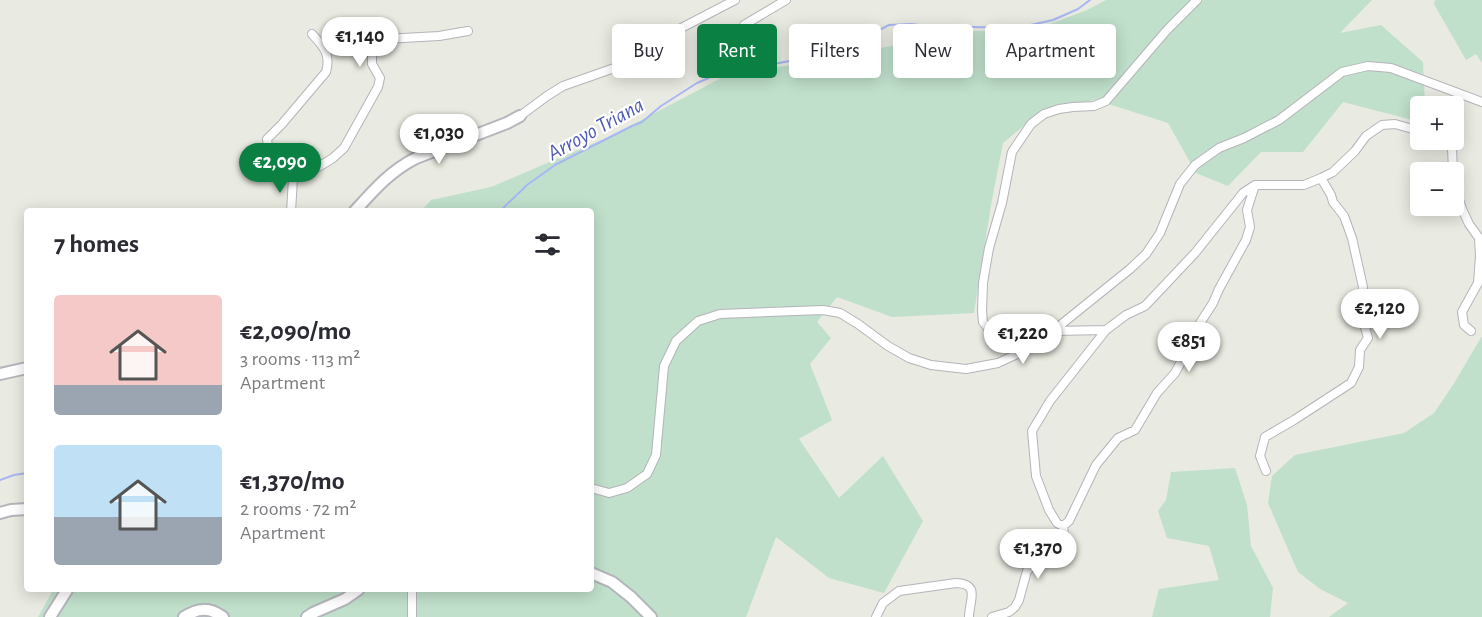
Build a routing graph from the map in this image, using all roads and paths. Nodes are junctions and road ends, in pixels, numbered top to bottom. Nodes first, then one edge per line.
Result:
1 (735, 0) edge
2 (786, 0) edge
3 (1197, 0) edge
4 (746, 24) edge
5 (468, 31) dead end
6 (312, 34) dead end
7 (1482, 102) edge
8 (520, 116) joint
9 (1410, 128) edge
10 (293, 178) junction
11 (1322, 178) junction
12 (1255, 184) junction
13 (291, 208) edge
14 (357, 208) edge
15 (1464, 213) edge
16 (1106, 330) junction
17 (1053, 331) junction
18 (1471, 331) dead end
19 (24, 369) edge
20 (0, 374) edge
21 (1266, 471) dead end
22 (594, 489) edge
23 (24, 509) edge
24 (0, 513) edge
25 (1064, 526) junction
26 (594, 574) edge
27 (66, 592) edge
28 (355, 592) edge
29 (412, 592) edge
30 (50, 617) edge
31 (184, 617) edge
32 (223, 617) edge
33 (308, 617) edge
34 (412, 617) edge
35 (651, 617) edge
36 (876, 617) edge
37 (969, 617) edge
38 (992, 617) edge

1 - 8 street
2 - 4 street
3 - 17 street
5 - 10 street
6 - 10 street
7 - 17 street
8 - 14 street
9 - 11 street
10 - 13 street
11 - 12 street
11 - 21 street
12 - 16 street
12 - 25 street
15 - 18 street
16 - 17 street
16 - 25 street
17 - 22 street
19 - 20 street
23 - 24 street
25 - 38 street
26 - 35 street
27 - 30 street
28 - 33 street
29 - 34 street
31 - 32 street
36 - 37 street

